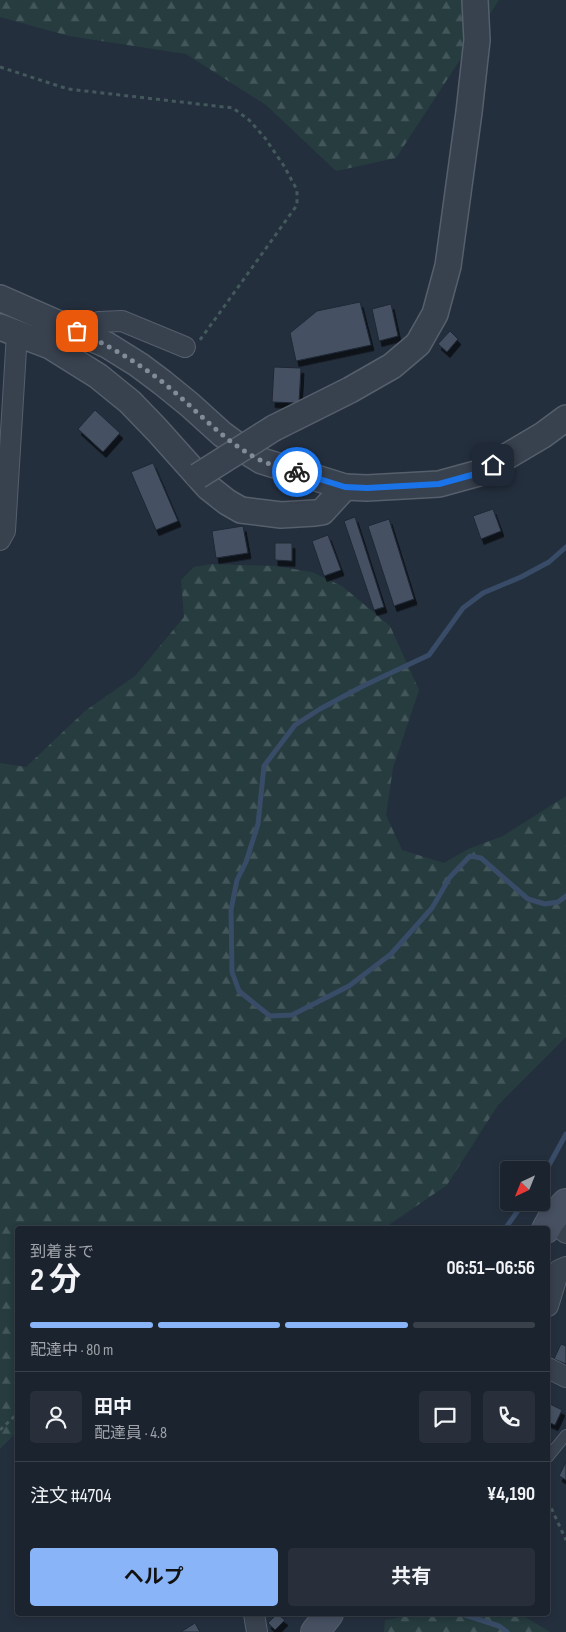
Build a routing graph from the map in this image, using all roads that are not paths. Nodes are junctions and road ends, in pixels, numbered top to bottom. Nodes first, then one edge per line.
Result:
1 (475, 0) edge
2 (0, 298) edge
3 (9, 330) edge
4 (88, 336) junction
5 (185, 347) road end
6 (566, 418) edge
7 (198, 476) junction
8 (345, 487) junction
9 (0, 540) edge
10 (566, 1267) edge
11 (550, 1299) edge
12 (550, 1369) edge
13 (566, 1377) edge
14 (566, 1435) edge
15 (550, 1455) edge
16 (254, 1616) edge
17 (327, 1616) edge
18 (257, 1632) edge
19 (315, 1632) edge

1 - 7 street, bridge
2 - 4 street
3 - 7 street
3 - 9 street
4 - 5 street
4 - 8 street
6 - 8 street
7 - 8 street
10 - 11 street
12 - 13 street
14 - 15 lane
16 - 18 street
17 - 19 main road

